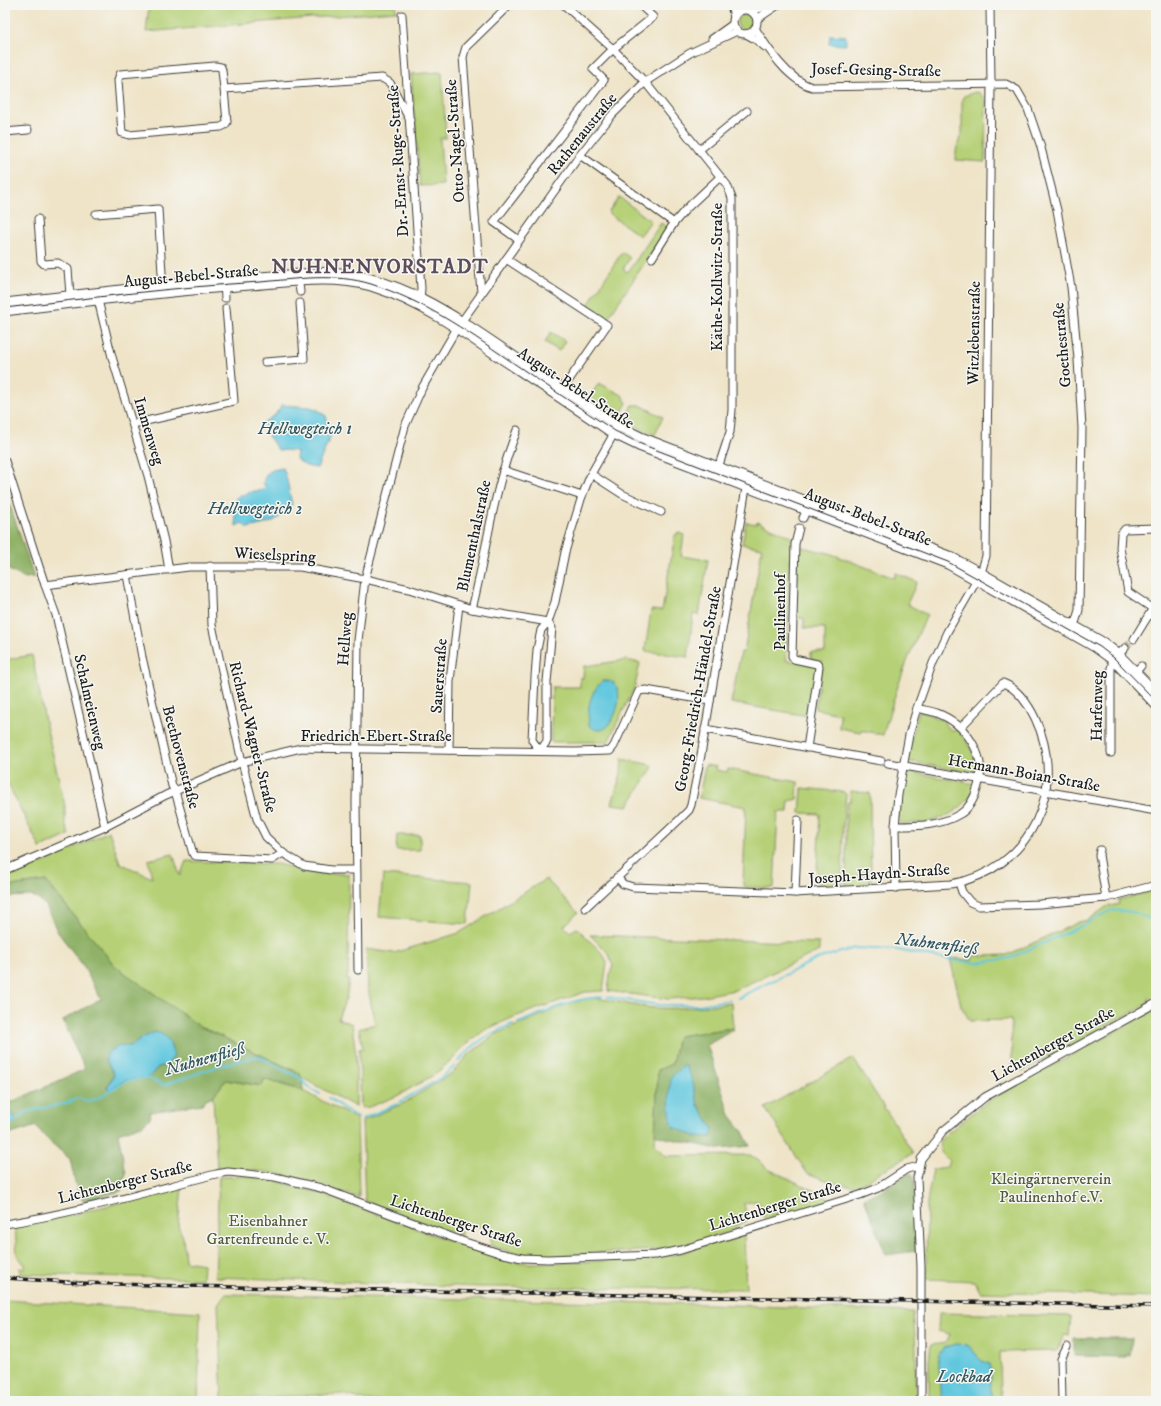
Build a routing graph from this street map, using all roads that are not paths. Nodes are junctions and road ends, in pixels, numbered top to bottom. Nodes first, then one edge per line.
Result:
1 (509, 5) edge
2 (564, 5) edge
3 (640, 5) edge
4 (731, 5) edge
5 (736, 5) edge
6 (771, 5) edge
7 (778, 5) edge
8 (990, 5) edge
9 (747, 10) junction
10 (402, 15) dead end
11 (757, 19) junction
12 (733, 20) junction
13 (755, 28) junction
14 (737, 31) junction
15 (746, 34) junction
16 (701, 47) junction
17 (613, 49) junction
18 (773, 54) junction
19 (645, 82) junction
20 (991, 84) junction
21 (224, 89) junction
22 (747, 111) dead end
23 (410, 120) junction
24 (28, 130) dead end
25 (5, 132) edge
26 (699, 150) junction
27 (580, 155) junction
28 (720, 177) junction
29 (96, 214) dead end
30 (38, 219) dead end
31 (674, 223) junction
32 (519, 240) junction
33 (652, 258) dead end
34 (506, 259) junction
35 (299, 278) junction
36 (224, 283) junction
37 (163, 289) junction
38 (300, 292) dead end
39 (481, 293) junction
40 (70, 295) junction
41 (225, 298) dead end
42 (98, 300) junction
43 (420, 301) junction
44 (5, 303) edge
45 (300, 303) dead end
46 (226, 308) dead end
47 (5, 311) edge
48 (459, 324) junction
49 (265, 362) dead end
50 (561, 393) junction
51 (133, 424) junction
52 (516, 430) dead end
53 (616, 430) junction
54 (5, 461) edge
55 (503, 470) junction
56 (717, 471) junction
57 (591, 474) junction
58 (747, 482) junction
59 (582, 496) junction
60 (661, 512) dead end
61 (799, 528) dead end
62 (1156, 528) edge
63 (210, 566) junction
64 (169, 570) junction
65 (127, 575) junction
66 (979, 576) junction
67 (365, 579) junction
68 (45, 585) junction
69 (459, 605) junction
70 (1154, 606) edge
71 (472, 609) junction
72 (548, 622) junction
73 (1071, 629) junction
74 (1134, 639) tunnel mouth
75 (1119, 654) junction
76 (1156, 693) edge
77 (710, 701) junction
78 (1156, 705) edge
79 (917, 708) junction
80 (961, 727) junction
81 (705, 729) junction
82 (807, 748) junction
83 (357, 750) junction
84 (448, 750) junction
85 (540, 752) junction
86 (1111, 754) dead end
87 (242, 762) junction
88 (902, 765) junction
89 (980, 779) junction
90 (174, 791) junction
91 (1046, 791) junction
92 (1156, 811) edge
93 (798, 820) dead end
94 (895, 826) junction
95 (105, 827) junction
96 (1100, 850) dead end
97 (283, 853) junction
98 (5, 870) edge
99 (356, 870) junction
100 (617, 877) junction
101 (959, 883) junction
102 (1156, 885) edge
103 (896, 888) junction
104 (795, 893) junction
105 (1106, 898) junction
106 (585, 908) dead end
107 (358, 970) dead end
108 (1156, 1003) edge
109 (918, 1166) junction
110 (5, 1224) edge
111 (1067, 1347) dead end
112 (921, 1401) edge
113 (1062, 1401) edge

1 - 39 street, Otto-Nagel-Straße
2 - 17 street, Käthe-Kollwitz-Straße
3 - 17 street
4 - 12 street
5 - 9 street
6 - 9 street
7 - 11 street
8 - 20 street, Witzlebenstraße
9 - 11 street
9 - 12 street
10 - 23 street, Dr.-Ernst-Ruge-Straße
11 - 13 street
12 - 14 street
12 - 16 street, Rathenaustraße
13 - 15 street
13 - 18 street, Josef-Gesing-Straße
14 - 15 street
14 - 16 street, Rathenaustraße
15 - 18 street, Josef-Gesing-Straße
16 - 19 street, Rathenaustraße
17 - 19 street, Käthe-Kollwitz-Straße
17 - 32 street, Rathenaustraße
18 - 20 street, Josef-Gesing-Straße
19 - 26 street, Käthe-Kollwitz-Straße
19 - 27 street, Rathenaustraße
20 - 66 street, Witzlebenstraße
20 - 73 street, Goethestraße
21 - 21 street
21 - 23 street
22 - 26 street
23 - 43 street, Dr.-Ernst-Ruge-Straße
24 - 25 street
26 - 28 street, Käthe-Kollwitz-Straße
27 - 31 street
27 - 32 street, Rathenaustraße
28 - 31 street
28 - 56 street, Käthe-Kollwitz-Straße
29 - 37 street
30 - 40 street
31 - 33 street
32 - 34 street, Rathenaustraße
34 - 39 street, Rathenaustraße
34 - 50 street
35 - 36 street, August-Bebel-Straße
35 - 38 street
35 - 43 street, August-Bebel-Straße
36 - 37 street, August-Bebel-Straße
36 - 41 street
37 - 40 street, August-Bebel-Straße
37 - 42 street, August-Bebel-Straße
39 - 48 street, Rathenaustraße
40 - 44 street, August-Bebel-Straße
42 - 47 street, August-Bebel-Straße
42 - 51 street, Immenweg
43 - 48 street, August-Bebel-Straße
45 - 49 street
46 - 51 street
48 - 50 street, August-Bebel-Straße
48 - 67 street, Hellweg
50 - 53 street, August-Bebel-Straße
51 - 64 street, Immenweg
52 - 55 street, Blumenthalstraße
53 - 56 street, August-Bebel-Straße
53 - 57 street
54 - 68 street, Schalmeienweg
55 - 59 street, Blumenthalstraße
55 - 71 street, Blumenthalstraße
56 - 58 street, August-Bebel-Straße
57 - 59 street
57 - 60 street
58 - 66 street, August-Bebel-Straße
58 - 77 street, Georg-Friedrich-Händel-Straße
59 - 72 street
61 - 82 street, Paulinenhof
62 - 70 street
63 - 64 street, Wieselspring
63 - 67 street, Wieselspring
63 - 87 street, Richard-Wagner-Straße
64 - 65 street, Wieselspring
65 - 68 street, Wieselspring
65 - 90 street, Beethovenstraße
66 - 73 street, August-Bebel-Straße
66 - 79 street, Witzlebenstraße
67 - 69 street, Wieselspring
67 - 83 street, Hellweg
68 - 95 street, Schalmeienweg
69 - 71 street, Wieselspring
69 - 84 street, Sauerstraße
70 - 74 street
71 - 72 street, Wieselspring
72 - 85 street
72 - 85 street
73 - 75 street, August-Bebel-Straße
75 - 76 street, August-Bebel-Straße
75 - 78 street, August-Bebel-Straße
75 - 86 street, Harfenweg
77 - 81 street, Georg-Friedrich-Händel-Straße
77 - 85 street, Friedrich-Ebert-Straße
79 - 80 street
79 - 88 street, Witzlebenstraße
80 - 89 street
80 - 91 street
81 - 82 street, Hermann-Boian-Straße
81 - 100 street, Georg-Friedrich-Händel-Straße
82 - 88 street, Hermann-Boian-Straße
83 - 84 street, Friedrich-Ebert-Straße
83 - 87 street, Friedrich-Ebert-Straße
83 - 99 street, Hellweg
84 - 85 street, Friedrich-Ebert-Straße
87 - 90 street, Friedrich-Ebert-Straße
87 - 97 street, Richard-Wagner-Straße
88 - 89 street, Hermann-Boian-Straße
88 - 94 street, Witzlebenstraße
89 - 91 street, Hermann-Boian-Straße
89 - 94 street
90 - 95 street, Friedrich-Ebert-Straße
90 - 97 street, Beethovenstraße
91 - 92 street, Hermann-Boian-Straße
91 - 101 street
93 - 104 street
94 - 103 street, Witzlebenstraße
95 - 98 street, Friedrich-Ebert-Straße
96 - 105 street
97 - 99 street, Richard-Wagner-Straße
99 - 107 street, Hellweg
100 - 104 street, Joseph-Haydn-Straße
100 - 106 street, Georg-Friedrich-Händel-Straße
101 - 103 street, Joseph-Haydn-Straße
101 - 105 street, Joseph-Haydn-Straße
102 - 105 street, Joseph-Haydn-Straße
103 - 104 street, Joseph-Haydn-Straße
108 - 109 street, Lichtenberger Straße
109 - 110 street, Lichtenberger Straße
109 - 112 street, Lichtenberger Straße
111 - 113 street

